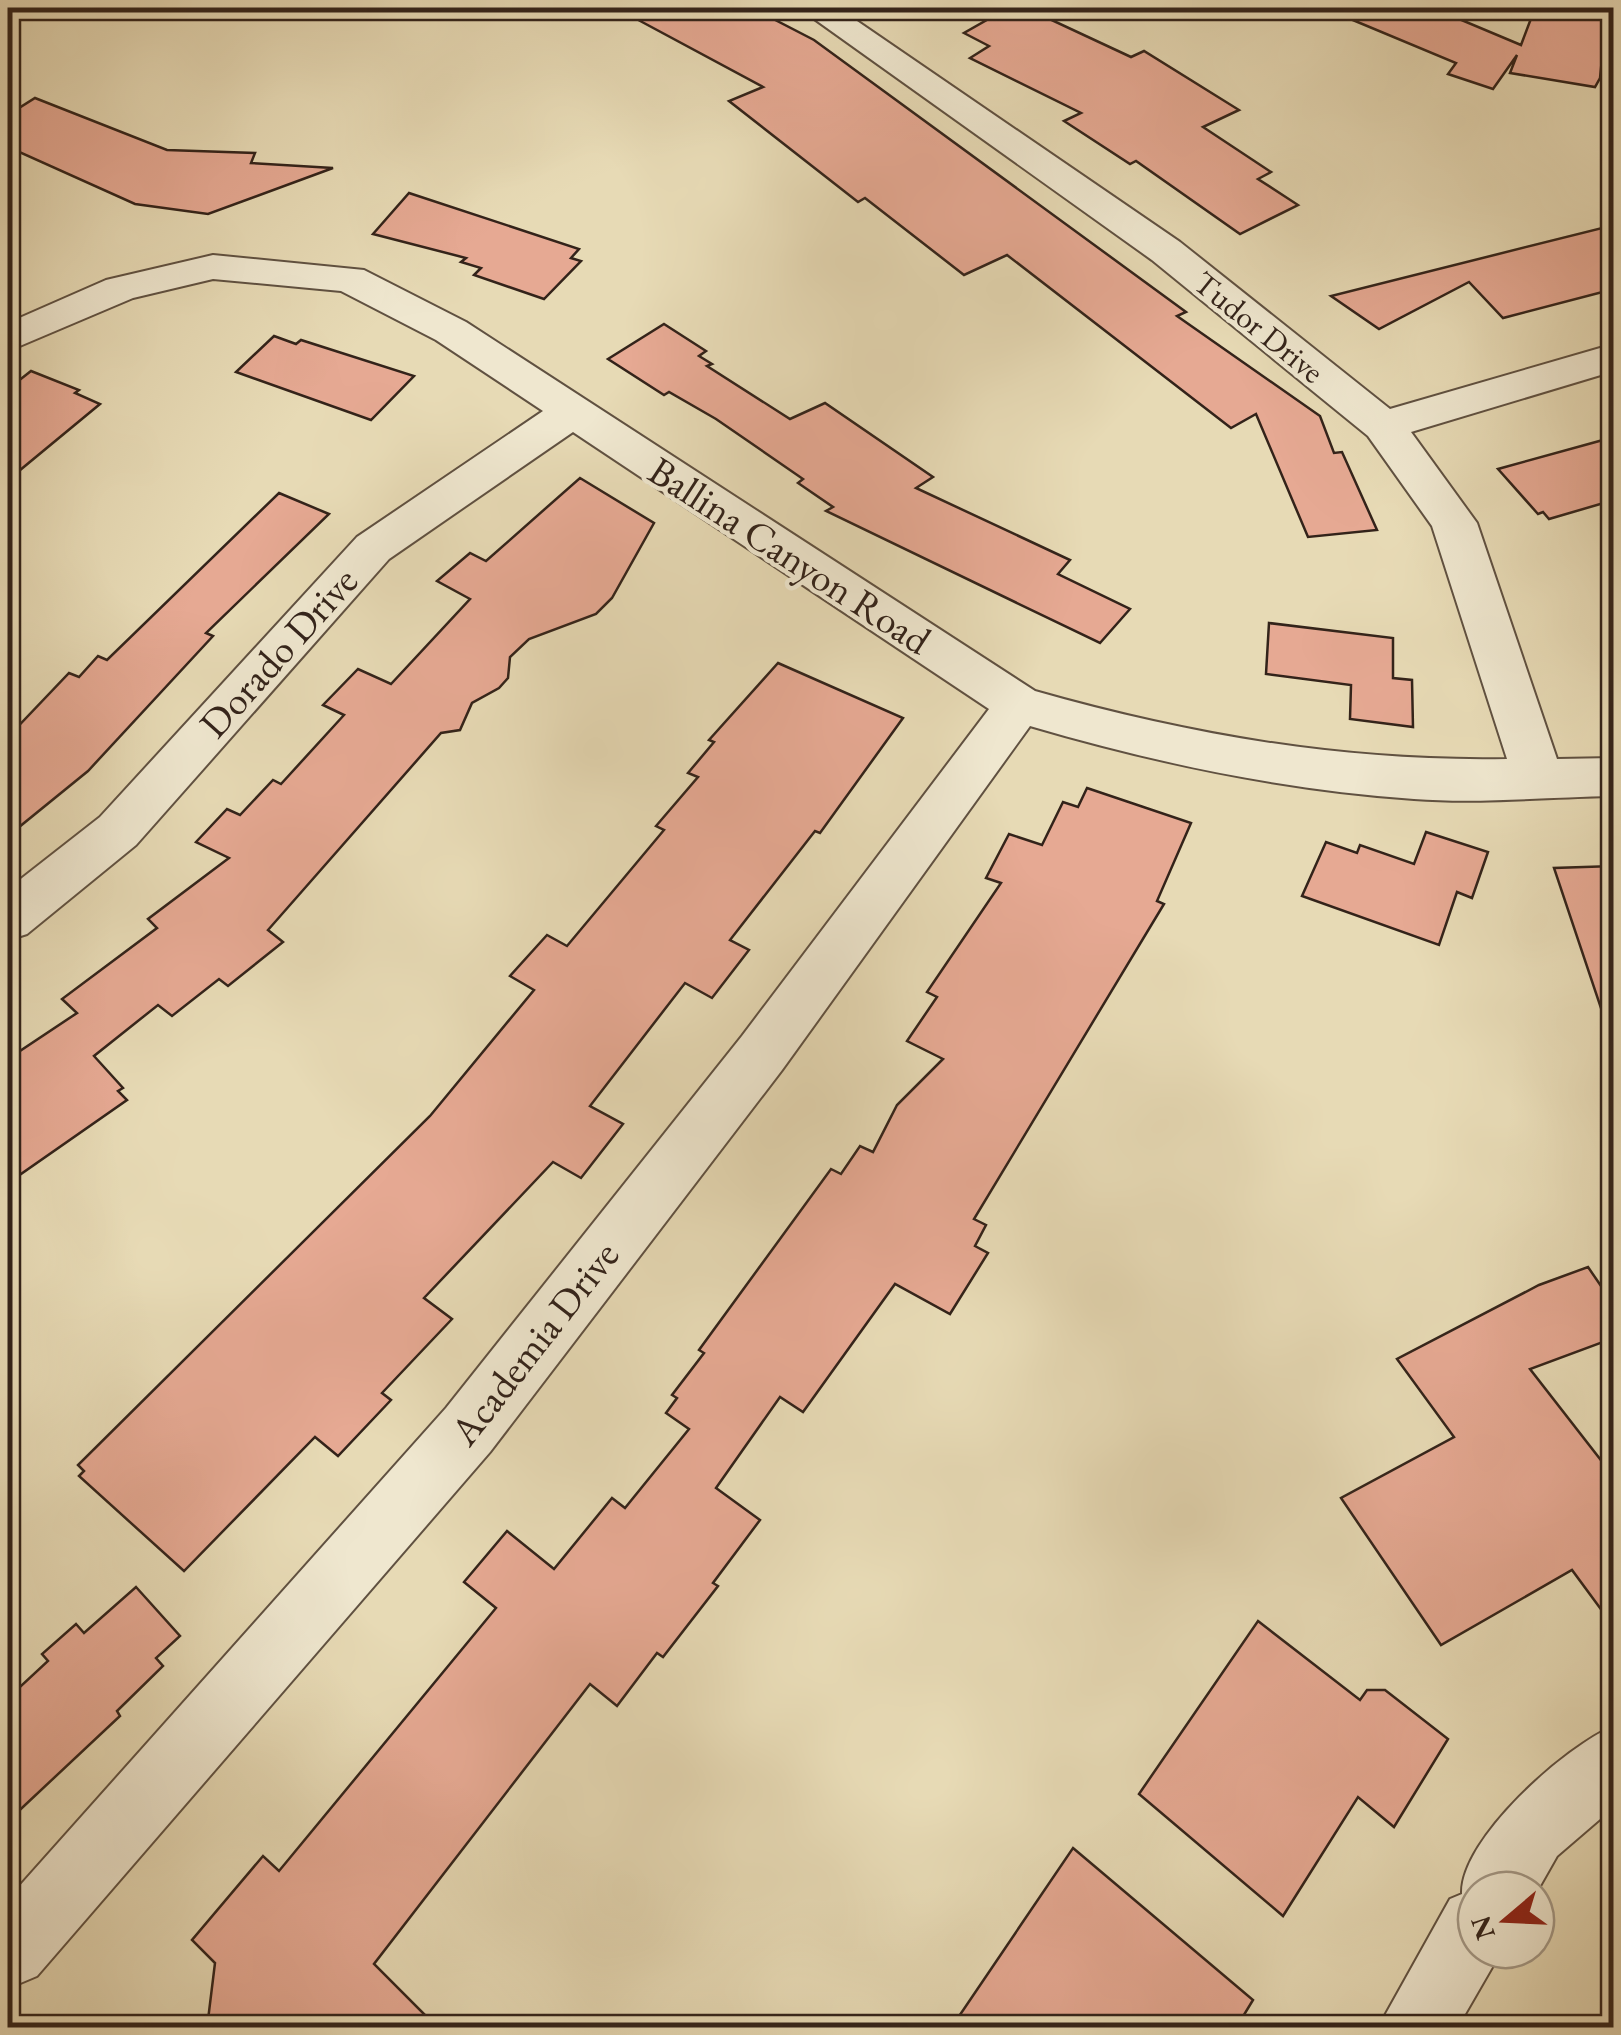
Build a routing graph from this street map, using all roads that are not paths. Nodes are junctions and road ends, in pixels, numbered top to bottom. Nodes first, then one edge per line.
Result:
1 (816, 8) edge
2 (8, 338) edge
3 (1614, 357) edge
4 (572, 412) junction
5 (1382, 426) junction
6 (1018, 705) junction
7 (1614, 777) edge
8 (1538, 778) junction
9 (8, 919) edge
10 (1614, 1761) edge
11 (1509, 1870) edge
12 (12, 1950) dead end
13 (1456, 1959) edge
14 (1415, 2028) edge

1 - 5 street, Tudor Drive
2 - 4 street, Ballina Canyon Road
3 - 5 street
4 - 6 street, Ballina Canyon Road
4 - 9 street, Dorado Drive
5 - 8 street, Tudor Drive
6 - 8 street, Ballina Canyon Road
6 - 12 street, Academia Drive
7 - 8 street, Ballina Canyon Road
10 - 11 street
13 - 14 street

